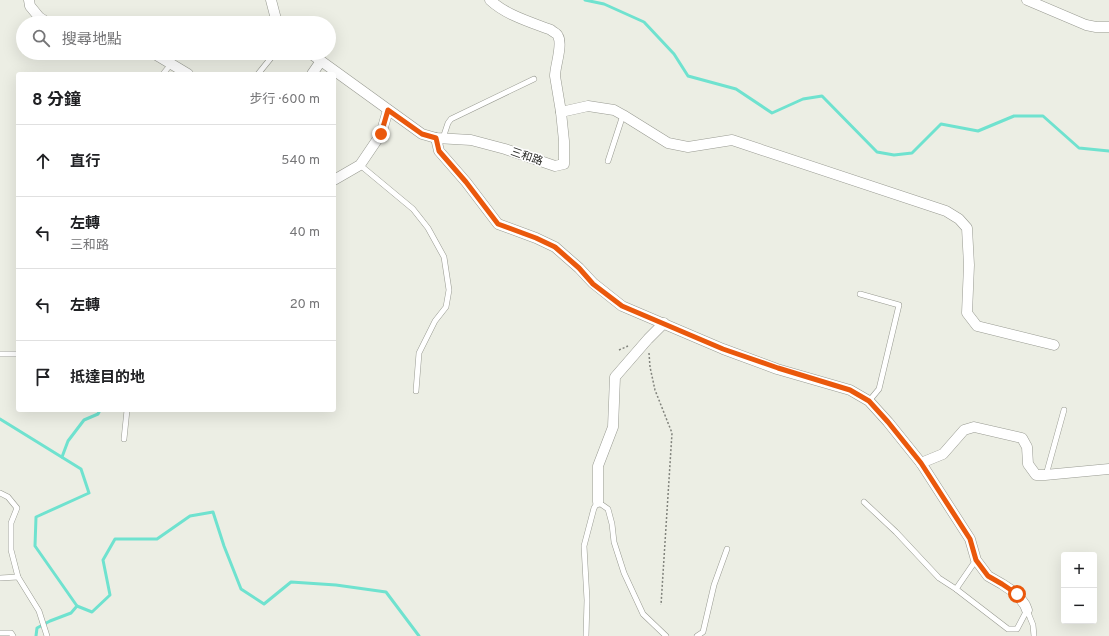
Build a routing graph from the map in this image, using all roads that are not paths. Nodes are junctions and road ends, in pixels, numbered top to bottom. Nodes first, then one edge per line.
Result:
1 (29, 0) edge
2 (271, 0) edge
3 (490, 0) edge
4 (1028, 0) edge
5 (38, 16) edge
6 (275, 16) edge
7 (1109, 27) edge
8 (164, 60) edge
9 (269, 60) edge
10 (321, 61) joint
11 (170, 64) junction
12 (164, 72) edge
13 (184, 72) edge
14 (260, 72) edge
15 (313, 72) edge
16 (534, 79) dead end
17 (388, 110) junction
18 (561, 112) junction
19 (623, 115) junction
20 (439, 138) junction
21 (608, 161) dead end
22 (360, 165) junction
23 (336, 179) edge
24 (860, 294) dead end
25 (664, 323) junction
26 (1054, 345) dead end
27 (0, 354) edge
28 (16, 354) edge
29 (416, 391) dead end
30 (869, 401) junction
31 (1064, 410) dead end
32 (127, 412) edge
33 (124, 439) dead end
34 (921, 463) junction
35 (1109, 468) edge
36 (1045, 475) junction
37 (0, 493) edge
38 (598, 502) junction
39 (864, 502) dead end
40 (727, 549) dead end
41 (976, 560) junction
42 (18, 577) junction
43 (0, 578) edge
44 (956, 589) junction
45 (1027, 610) junction
46 (0, 633) edge
47 (13, 636) edge
48 (47, 636) edge
49 (586, 636) edge
50 (666, 636) edge
51 (697, 636) edge
52 (1034, 636) edge

1 - 5 street
2 - 6 street
3 - 18 street, 三和路
4 - 7 street
8 - 11 street
9 - 14 lane
10 - 15 street
10 - 17 street, 三和路
11 - 12 lane
11 - 13 street
16 - 20 lane
17 - 20 street, 三和路
17 - 22 street
18 - 19 street
18 - 20 street, 三和路
19 - 21 lane
19 - 26 street
20 - 25 street
22 - 23 street
22 - 29 lane
24 - 30 lane
25 - 30 street
25 - 38 street
27 - 28 lane
30 - 34 street
31 - 36 lane
32 - 33 lane
34 - 36 street
34 - 41 street
35 - 36 street
37 - 42 lane
38 - 49 lane
38 - 50 lane
39 - 44 lane
40 - 51 lane
41 - 44 lane
41 - 45 street
42 - 43 lane
42 - 48 lane
44 - 45 lane
45 - 52 lane
46 - 47 lane

